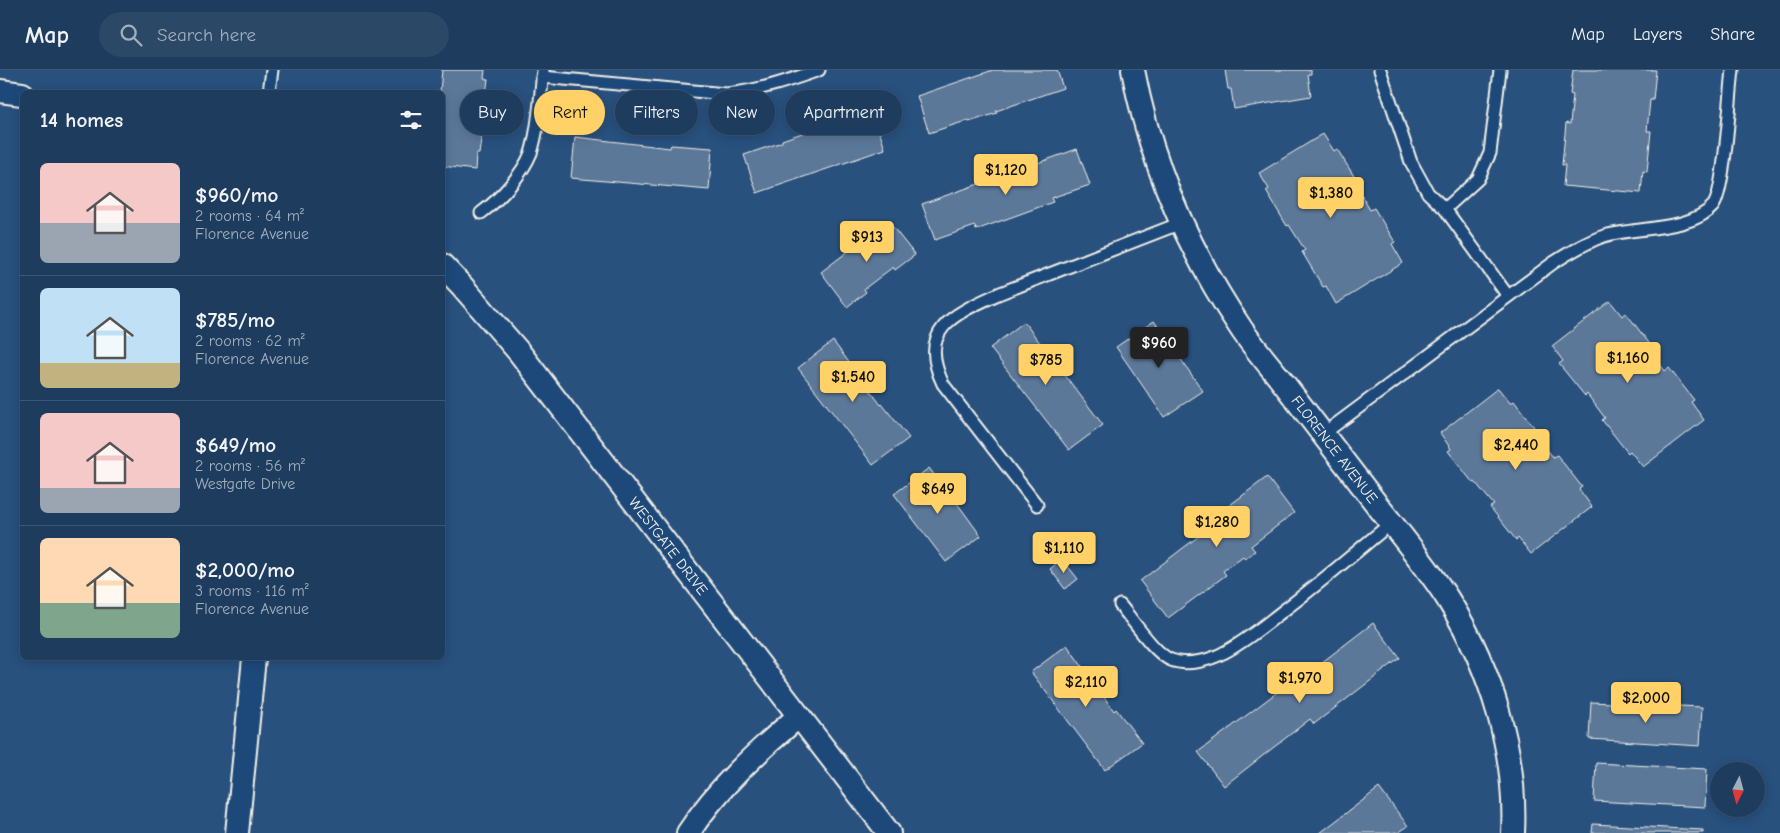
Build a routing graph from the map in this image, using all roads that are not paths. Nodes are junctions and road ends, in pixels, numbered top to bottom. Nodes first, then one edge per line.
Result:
1 (272, 70) edge
2 (819, 70) edge
3 (1133, 70) edge
4 (1380, 70) edge
5 (1500, 70) edge
6 (1733, 70) edge
7 (543, 74) edge
8 (268, 90) edge
9 (0, 91) edge
10 (20, 94) edge
11 (1445, 209) junction
12 (481, 213) dead end
13 (1181, 223) junction
14 (445, 269) edge
15 (1508, 296) junction
16 (1323, 434) junction
17 (1037, 504) dead end
18 (1391, 522) junction
19 (1120, 605) dead end
20 (254, 660) edge
21 (799, 716) junction
22 (237, 833) edge
23 (688, 833) edge
24 (888, 833) edge
25 (1513, 833) edge

1 - 8 lane
2 - 7 lane
3 - 13 street, FLORENCE AVENUE
4 - 11 lane
5 - 11 lane
6 - 15 lane
7 - 12 lane
9 - 10 street
11 - 15 lane
13 - 16 street, FLORENCE AVENUE
13 - 17 lane
14 - 21 street, WESTGATE DRIVE
15 - 16 lane
16 - 18 street, FLORENCE AVENUE
18 - 19 lane
18 - 25 street, FLORENCE AVENUE
20 - 22 street
21 - 23 street
21 - 24 street, WESTGATE DRIVE

